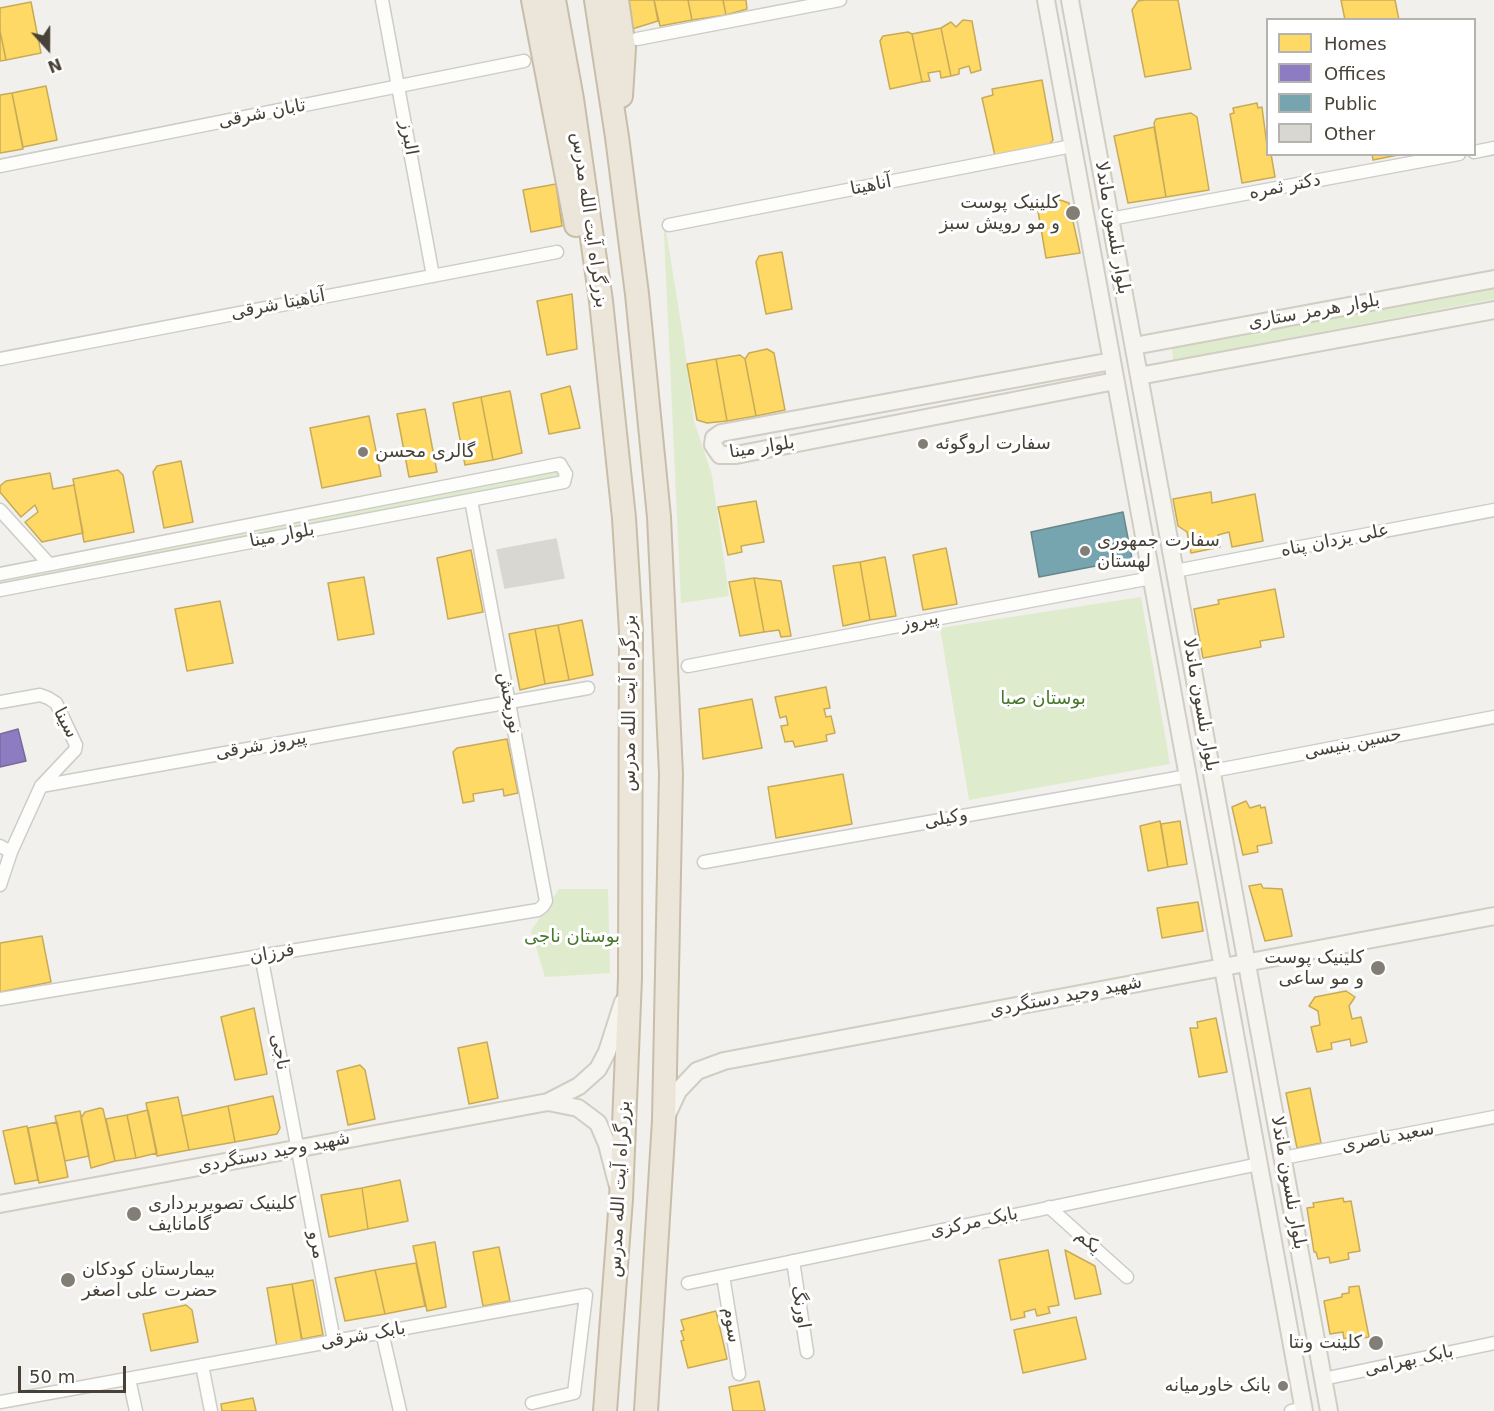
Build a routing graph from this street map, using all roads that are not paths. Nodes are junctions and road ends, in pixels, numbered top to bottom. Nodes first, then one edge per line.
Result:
1 (382, 0) edge
2 (533, 0) edge
3 (554, 0) edge
4 (596, 0) edge
5 (616, 0) edge
6 (840, 0) edge
7 (1046, 0) edge
8 (1070, 0) edge
9 (637, 39) dead end
10 (524, 61) dead end
11 (398, 86) junction
12 (617, 137) junction
13 (1072, 146) junction
14 (1494, 148) edge
15 (1476, 152) edge
16 (1448, 156) edge
17 (0, 166) edge
18 (1110, 219) junction
19 (669, 225) dead end
20 (557, 252) dead end
21 (433, 276) junction
22 (1494, 279) edge
23 (601, 301) junction
24 (1494, 310) edge
25 (1167, 339) junction
26 (1134, 346) junction
27 (0, 359) edge
28 (1112, 361) junction
29 (1090, 365) junction
30 (1172, 369) junction
31 (1139, 376) junction
32 (1115, 381) junction
33 (1093, 385) junction
34 (1159, 483) junction
35 (1135, 488) junction
36 (471, 500) junction
37 (0, 510) edge
38 (1494, 510) edge
39 (49, 564) junction
40 (1175, 571) junction
41 (0, 574) edge
42 (1151, 578) junction
43 (0, 590) edge
44 (688, 666) dead end
45 (588, 688) dead end
46 (509, 701) junction
47 (0, 702) edge
48 (1494, 717) edge
49 (1212, 771) junction
50 (1188, 776) junction
51 (41, 786) junction
52 (6, 849) edge
53 (704, 862) dead end
54 (2, 873) edge
55 (0, 885) edge
56 (543, 906) joint
57 (1494, 916) edge
58 (261, 956) junction
59 (1247, 962) junction
60 (1223, 967) junction
61 (630, 978) junction
62 (0, 999) edge
63 (548, 1102) junction
64 (1494, 1117) edge
65 (664, 1119) junction
66 (298, 1148) junction
67 (1283, 1158) junction
68 (1259, 1164) junction
69 (621, 1199) junction
70 (0, 1204) edge
71 (1049, 1208) junction
72 (793, 1261) junction
73 (723, 1276) junction
74 (1127, 1276) dead end
75 (688, 1283) dead end
76 (382, 1332) junction
77 (334, 1341) junction
78 (1494, 1343) edge
79 (807, 1352) dead end
80 (202, 1365) junction
81 (739, 1374) dead end
82 (129, 1379) junction
83 (1323, 1379) junction
84 (0, 1403) edge
85 (532, 1403) dead end
86 (1300, 1410) edge
87 (1, 1411) edge
88 (136, 1411) edge
89 (211, 1411) edge
90 (400, 1411) edge
91 (605, 1411) edge
92 (646, 1411) edge
93 (1329, 1411) edge

1 - 11 street, البرز
2 - 23 highway
3 - 23 highway, بزرگراه آیت الله مدرس
4 - 12 highway, بزرگراه آیت الله مدرس
5 - 12 highway
6 - 9 street
7 - 13 main road, بلوار نلسون ماندلا
8 - 18 main road, بلوار نلسون ماندلا
10 - 11 street, تابان شرقی
11 - 17 street, تابان شرقی
11 - 21 street, البرز
12 - 65 highway, بزرگراه آیت الله مدرس
13 - 19 street, آناهیتا
13 - 28 main road, بلوار نلسون ماندلا
14 - 15 street
16 - 18 street, دکتر ثمره
18 - 26 main road, بلوار نلسون ماندلا
20 - 21 street, آناهیتا شرقی
21 - 27 street, آناهیتا شرقی
22 - 25 main road, بلوار هرمز ستاری
23 - 61 highway, بزرگراه آیت الله مدرس
24 - 30 main road, بلوار هرمز ستاری
25 - 26 main road, بلوار هرمز ستاری
25 - 30 main road
26 - 31 main road, بلوار نلسون ماندلا
28 - 29 main road, بلوار مینا
28 - 32 main road, بلوار نلسون ماندلا
29 - 33 main road
29 - 33 main road, بلوار مینا
30 - 31 main road, بلوار هرمز ستاری
31 - 34 main road, بلوار نلسون ماندلا
32 - 33 main road, بلوار مینا
32 - 35 main road, بلوار نلسون ماندلا
34 - 35 main road
34 - 40 main road, بلوار نلسون ماندلا
35 - 42 main road, بلوار نلسون ماندلا
36 - 39 street, بلوار مینا
36 - 43 street, بلوار مینا
36 - 46 street, نوربخش
37 - 39 street
38 - 40 street, علی یزدان پناه
39 - 41 street, بلوار مینا
40 - 49 main road, بلوار نلسون ماندلا
42 - 44 street, پیروز
42 - 50 main road, بلوار نلسون ماندلا
45 - 46 street, پیروز شرقی
46 - 51 street, پیروز شرقی
46 - 56 street, نوربخش
47 - 51 street, سینا
48 - 49 street, حسین بنیسی
49 - 59 main road, بلوار نلسون ماندلا
50 - 53 street, وكيلی
50 - 60 main road, بلوار نلسون ماندلا
51 - 52 street
52 - 54 street
54 - 55 street
56 - 58 street, فرزان
57 - 59 main road, شهید وحید دستگردی
58 - 62 street, فرزان
58 - 66 street, ناجی
59 - 60 main road, شهید وحید دستگردی
59 - 67 main road, بلوار نلسون ماندلا
60 - 65 main road, شهید وحید دستگردی
60 - 68 main road, بلوار نلسون ماندلا
61 - 63 main road, شهید وحید دستگردی
61 - 69 highway, بزرگراه آیت الله مدرس
63 - 66 main road, شهید وحید دستگردی
63 - 69 main road, شهید وحید دستگردی
64 - 67 street, سعید ناصری
65 - 92 highway, بزرگراه آیت الله مدرس
66 - 70 main road, شهید وحید دستگردی
66 - 77 street, مرو
67 - 83 main road, بلوار نلسون ماندلا
68 - 71 street, بابک مرکزی
68 - 86 main road, بلوار نلسون ماندلا
69 - 91 highway, بزرگراه آیت الله مدرس
71 - 72 street, بابک مرکزی
71 - 74 street, یکم
72 - 73 street, بابک مرکزی
72 - 79 street, اورنگ
73 - 75 street, بابک مرکزی
73 - 81 street, سوم
76 - 77 street, بابک شرقی
76 - 85 street, بابک شرقی
76 - 90 street
77 - 80 street, بابک شرقی
78 - 83 street, بابک بهرامی
80 - 82 street, بابک شرقی
80 - 89 street
82 - 84 street, بابک شرقی
82 - 88 street
83 - 93 main road, بلوار نلسون ماندلا
84 - 87 street

